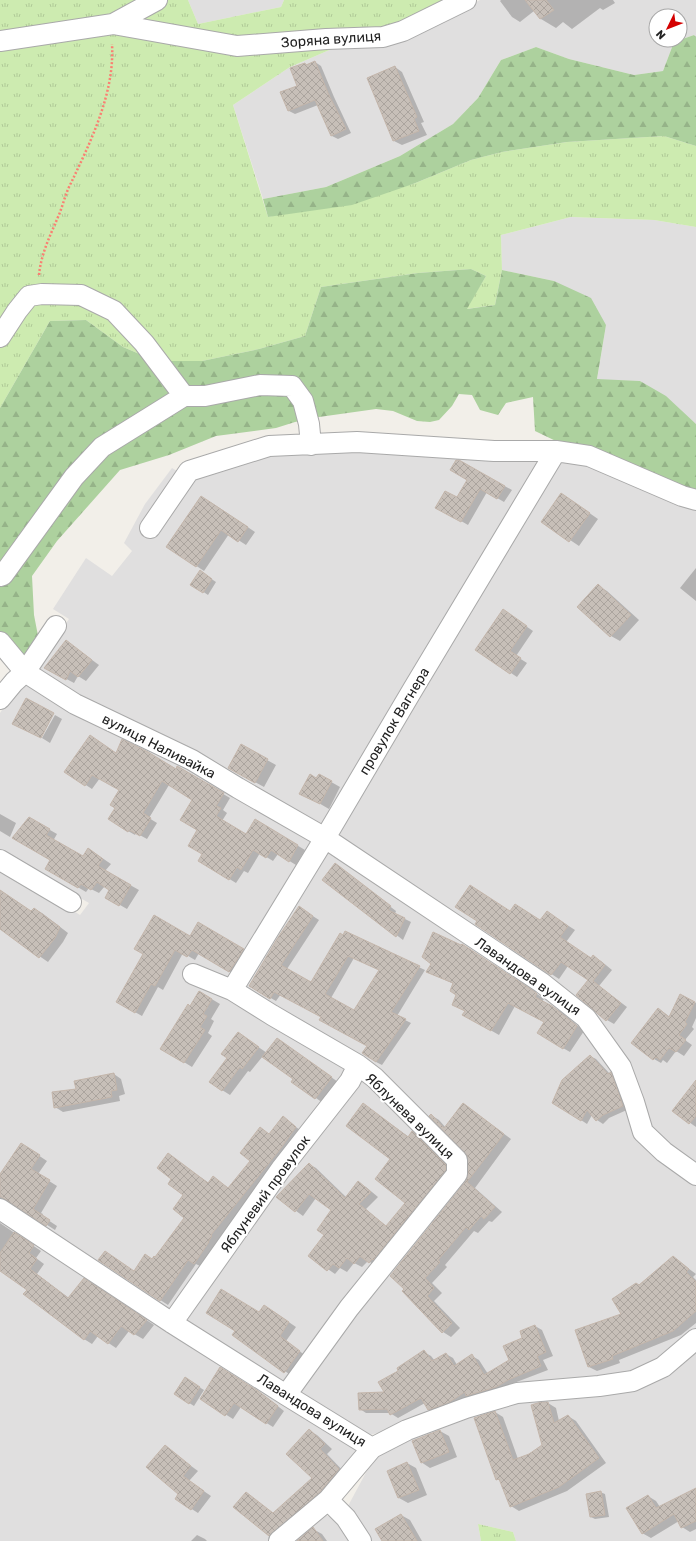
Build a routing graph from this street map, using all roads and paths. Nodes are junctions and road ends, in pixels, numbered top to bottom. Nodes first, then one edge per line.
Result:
1 (157, 0) edge
2 (466, 0) edge
3 (113, 24) junction
4 (0, 41) edge
5 (29, 296) junction
6 (0, 337) edge
7 (184, 396) junction
8 (311, 445) junction
9 (556, 451) junction
10 (696, 500) edge
11 (150, 528) dead end
12 (0, 576) edge
13 (56, 626) dead end
14 (0, 642) edge
15 (25, 672) junction
16 (0, 699) edge
17 (325, 838) junction
18 (0, 860) edge
19 (71, 902) dead end
20 (193, 974) dead end
21 (232, 990) junction
22 (358, 1065) junction
23 (696, 1175) edge
24 (0, 1209) edge
25 (172, 1323) junction
26 (696, 1339) edge
27 (286, 1395) junction
28 (372, 1448) junction
29 (328, 1500) junction
30 (279, 1541) edge
31 (361, 1541) edge

1 - 3 street
2 - 3 street, Зоряна вулиця
3 - 4 street
3 - 5 path
5 - 6 street
5 - 7 street
7 - 8 street
7 - 12 street
8 - 9 street
8 - 11 street
9 - 10 street
9 - 17 street, провулок Вагнера
13 - 15 street
14 - 15 street, вулиця Наливайка
15 - 16 street
15 - 17 street, вулиця Наливайка
17 - 21 street, провулок Вагнера
17 - 23 street, Лавандова вулиця
18 - 19 street
20 - 21 street, Яблунева вулиця
21 - 22 street, Яблунева вулиця
22 - 25 street, Яблуневий провулок
22 - 27 street, Яблунева вулиця
24 - 25 street, Лавандова вулиця
25 - 27 street, Лавандова вулиця
26 - 28 street, Лавандова вулиця
27 - 28 street, Лавандова вулиця
28 - 29 street
29 - 30 street
29 - 31 street

